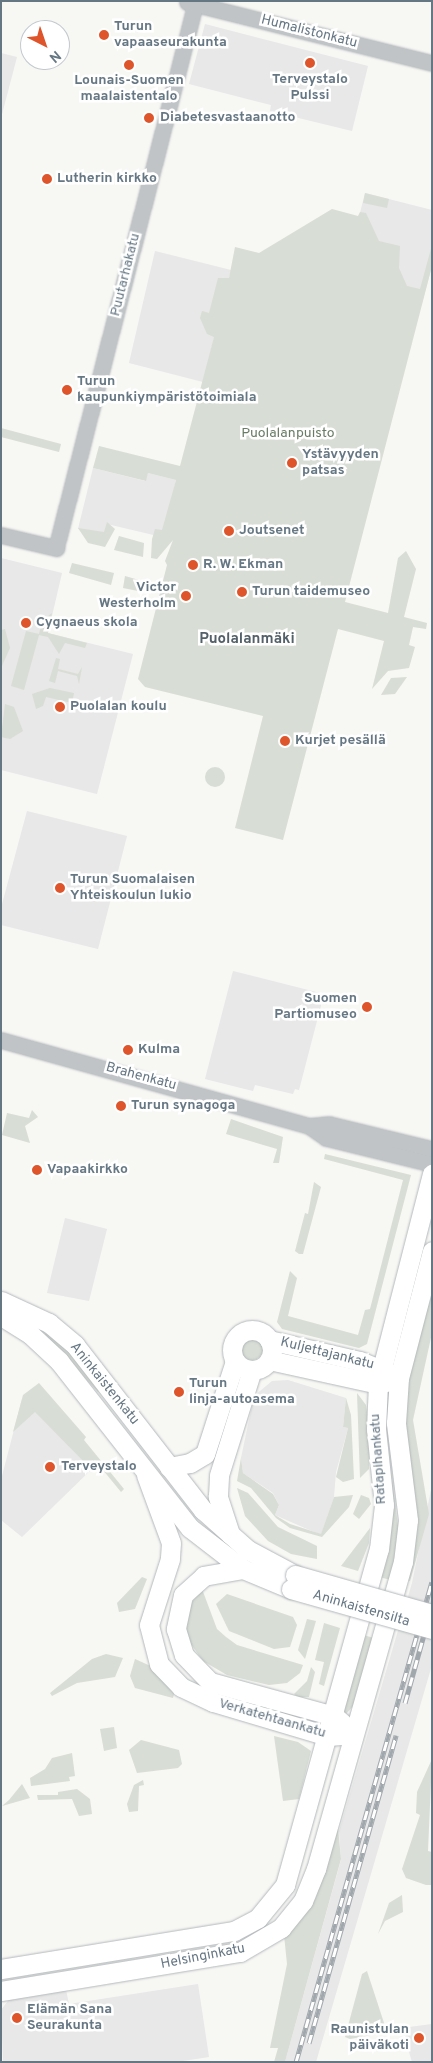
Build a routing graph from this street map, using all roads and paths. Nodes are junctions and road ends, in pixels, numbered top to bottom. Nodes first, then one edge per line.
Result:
1 (192, 2) edge
2 (432, 63) edge
3 (1, 535) edge
4 (1, 1040) edge
5 (309, 1126) junction
6 (432, 1149) edge
7 (432, 1164) edge
8 (432, 1174) edge
9 (432, 1251) edge
10 (1, 1301) edge
11 (1, 1316) edge
12 (269, 1340) junction
13 (235, 1360) junction
14 (269, 1360) junction
15 (252, 1370) junction
16 (379, 1376) junction
17 (399, 1378) junction
18 (225, 1454) junction
19 (174, 1473) junction
20 (146, 1476) junction
21 (231, 1537) junction
22 (243, 1569) junction
23 (293, 1582) junction
24 (432, 1614) edge
25 (432, 1628) edge
26 (334, 1716) junction
27 (355, 1733) junction
28 (328, 1736) junction
29 (1, 1969) edge
30 (1, 1991) edge

1 - 2 street, Humalistonkatu
1 - 3 street, Puutarhakatu
4 - 5 street, Brahenkatu
5 - 6 street, Brahenkatu
5 - 7 street, Brahenkatu
8 - 16 main road, Ratapihankatu
9 - 17 main road, Ratapihankatu
10 - 19 main road, Aninkaistenkatu
11 - 20 main road, Aninkaistenkatu
12 - 13 main road
12 - 14 main road
12 - 16 main road, Kuljettajankatu
13 - 15 main road
13 - 19 main road
14 - 15 main road
14 - 16 main road, Kuljettajankatu
15 - 18 main road
16 - 17 main road, Kuljettajankatu
16 - 26 main road, Ratapihankatu
17 - 27 main road, Ratapihankatu
18 - 19 main road
18 - 21 main road
19 - 20 main road
19 - 21 main road, Aninkaistenkatu
20 - 22 main road
20 - 28 main road, Verkatehtaankatu
21 - 23 main road, Aninkaistenkatu
22 - 23 main road
22 - 26 main road, Verkatehtaankatu
23 - 24 main road, Aninkaistensilta, bridge
23 - 25 main road, Aninkaistensilta, bridge
26 - 27 main road, Verkatehtaankatu
26 - 28 main road, Helsinginkatu
27 - 28 main road, Verkatehtaankatu
27 - 30 main road, Helsinginkatu
28 - 29 main road, Helsinginkatu

